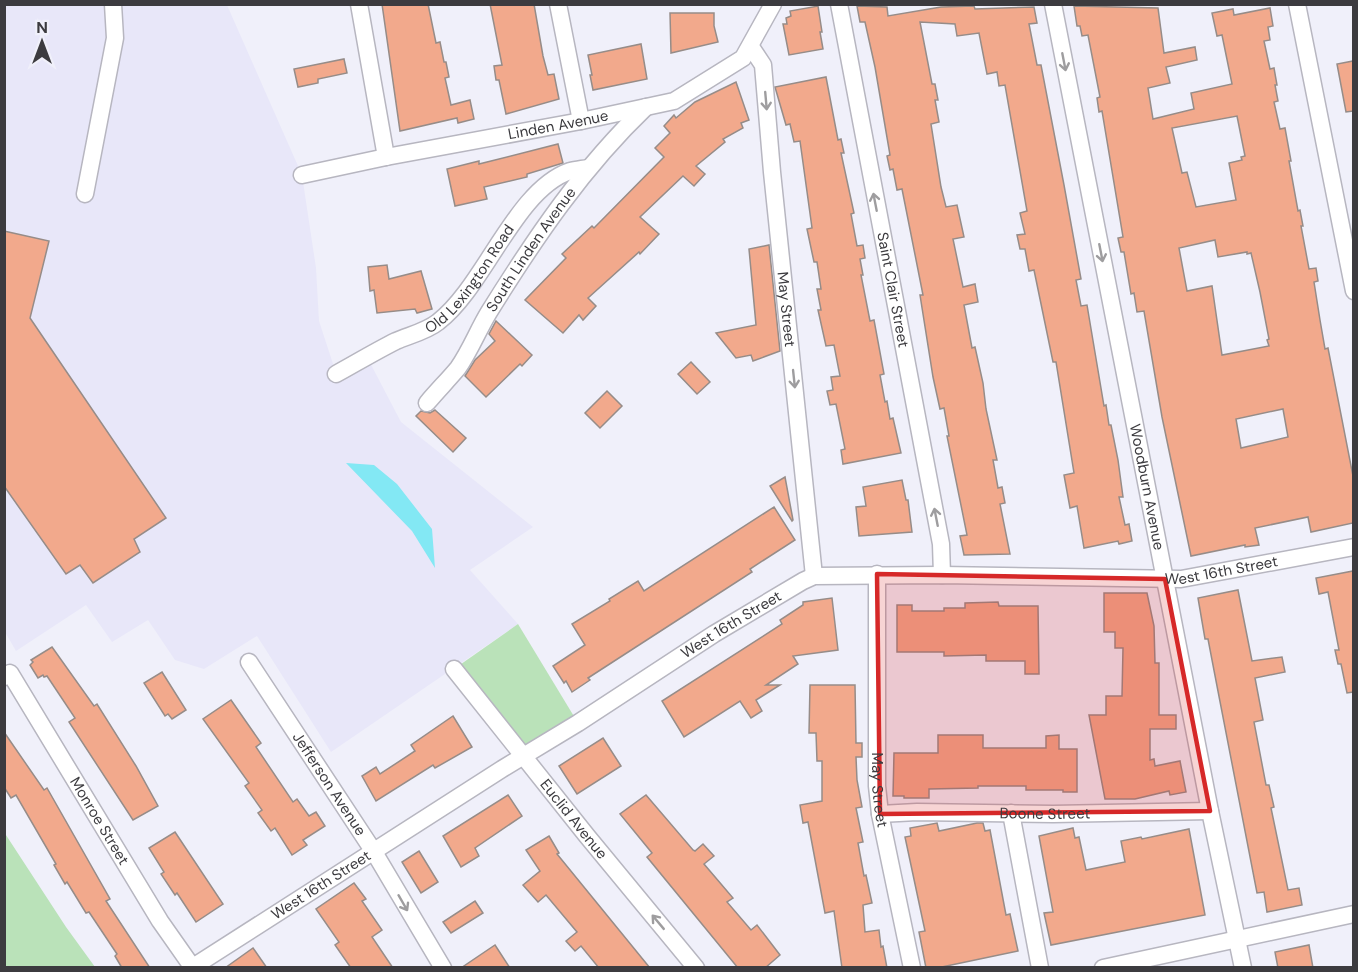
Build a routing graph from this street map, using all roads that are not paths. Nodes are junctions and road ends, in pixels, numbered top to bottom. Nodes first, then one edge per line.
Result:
1 (113, 4) edge
2 (359, 4) edge
3 (558, 4) edge
4 (773, 4) edge
5 (838, 4) edge
6 (1053, 4) edge
7 (1297, 4) edge
8 (751, 47) junction
9 (646, 107) junction
10 (581, 121) junction
11 (386, 157) junction
12 (588, 168) junction
13 (302, 175) dead end
14 (85, 194) dead end
15 (1353, 291) edge
16 (336, 374) dead end
17 (427, 403) dead end
18 (1353, 547) edge
19 (877, 574) junction
20 (942, 575) junction
21 (814, 576) junction
22 (1165, 579) junction
23 (249, 662) dead end
24 (454, 669) dead end
25 (7, 675) edge
26 (524, 757) junction
27 (1210, 811) junction
28 (1011, 813) junction
29 (880, 814) junction
30 (374, 852) junction
31 (1353, 914) edge
32 (1238, 940) junction
33 (193, 967) edge
34 (443, 968) edge
35 (696, 968) edge
36 (912, 968) edge
37 (1040, 968) edge
38 (1103, 968) edge
39 (1243, 968) edge

1 - 14 street
2 - 11 street
3 - 10 street
4 - 8 street, Linden Avenue
20 -> 5 street, Saint Clair Street
6 -> 22 street, Woodburn Avenue
7 - 15 street
8 - 9 street, Linden Avenue
8 -> 21 street, May Street
9 - 10 street, Linden Avenue
9 - 12 street, South Linden Avenue
10 - 11 street, Linden Avenue
11 - 13 street, Linden Avenue
12 - 16 street, Old Lexington Road
12 - 17 street, South Linden Avenue
18 - 22 street, West 16th Street
19 - 20 street, West 16th Street
19 - 21 street, West 16th Street
19 - 29 street, May Street
20 - 22 street, West 16th Street
21 - 26 street, West 16th Street
22 - 27 street, Woodburn Avenue
23 - 30 street, Jefferson Avenue
24 - 26 street, Euclid Avenue
25 - 33 street, Monroe Street
26 - 30 street, West 16th Street
35 -> 26 street, Euclid Avenue
27 - 28 street, Boone Street
27 - 32 street, Woodburn Avenue
28 - 29 street, Boone Street
28 - 37 street
29 - 36 street, May Street
30 - 33 street, West 16th Street
30 -> 34 street, Jefferson Avenue
31 - 32 street
32 - 38 street
32 - 39 street, Woodburn Avenue

